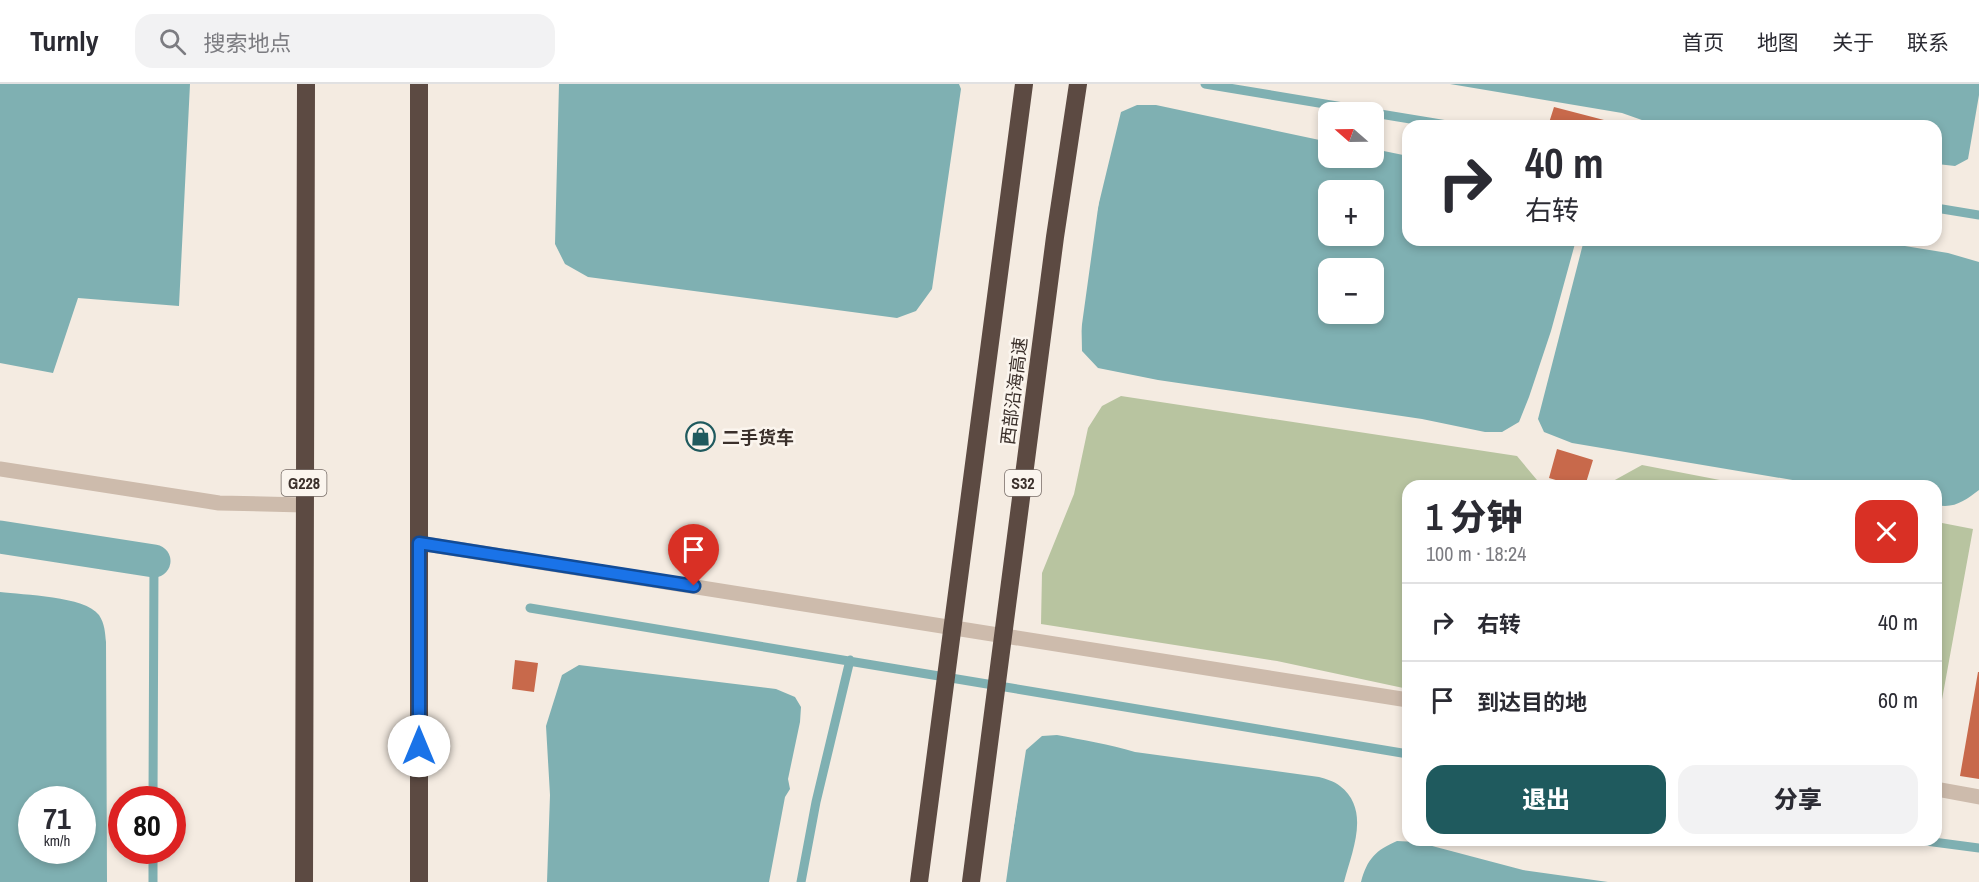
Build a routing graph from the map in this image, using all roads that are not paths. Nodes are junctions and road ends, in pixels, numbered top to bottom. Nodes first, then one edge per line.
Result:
1 (1024, 84) edge
2 (1078, 84) edge
3 (307, 87) edge
4 (417, 88) edge
5 (0, 469) edge
6 (304, 505) junction
7 (419, 543) junction
8 (1402, 699) edge
9 (1942, 790) edge
10 (1979, 797) edge
11 (304, 882) edge
12 (419, 882) edge
13 (919, 882) edge
14 (971, 882) edge

1 - 13 highway, 西部沿海高速, bridge
2 - 14 highway, 西部沿海高速 / S32, bridge
3 - 6 highway, G228
4 - 7 highway
5 - 6 street
6 - 11 highway, G228
7 - 8 street
7 - 12 highway
9 - 10 street

